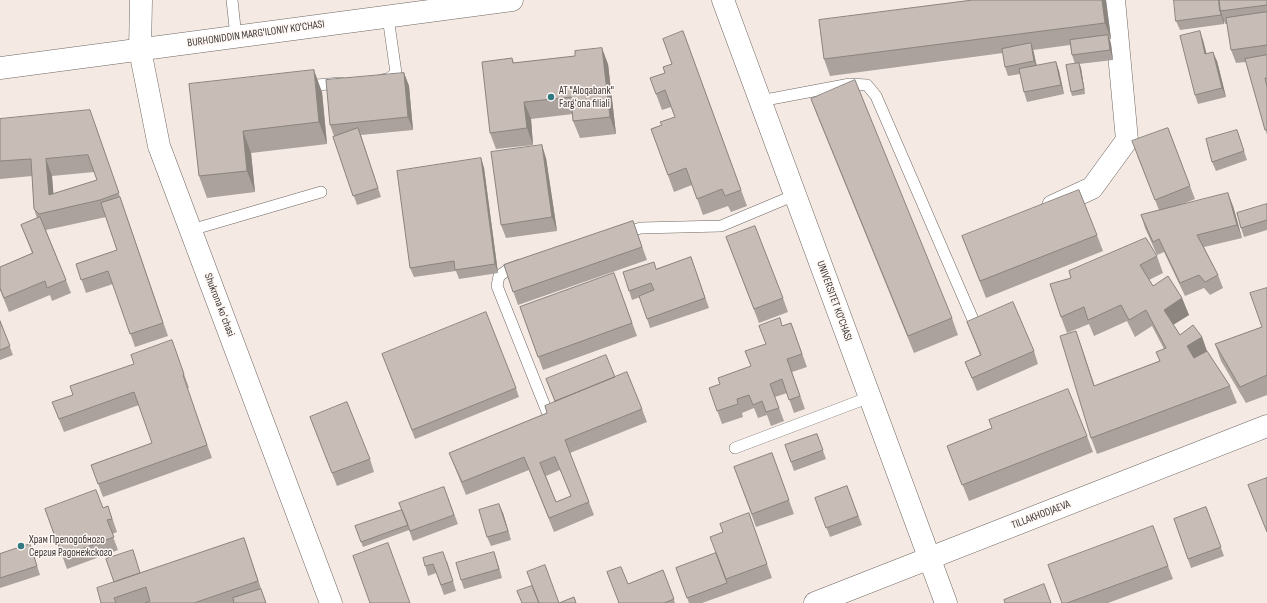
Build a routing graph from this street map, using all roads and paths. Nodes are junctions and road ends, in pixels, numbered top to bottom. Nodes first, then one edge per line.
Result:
1 (142, 0) edge
2 (232, 0) edge
3 (512, 0) edge
4 (723, 0) edge
5 (1114, 0) edge
6 (388, 17) junction
7 (236, 37) junction
8 (140, 50) junction
9 (0, 68) edge
10 (372, 81) edge
11 (350, 82) edge
12 (297, 87) edge
13 (760, 102) junction
14 (321, 192) dead end
15 (795, 195) junction
16 (1035, 214) edge
17 (191, 230) junction
18 (613, 235) edge
19 (531, 262) edge
20 (974, 322) edge
21 (870, 397) junction
22 (548, 414) edge
23 (1267, 426) edge
24 (735, 448) dead end
25 (930, 558) junction
26 (331, 603) edge
27 (815, 603) edge
28 (946, 603) edge

1 - 8 street, Shukrona koʻchasi
2 - 7 lane
3 - 6 street, BURHONIDDIN MARG'ILONIY KO'CHASI
4 - 13 street, UNIVERSITET KO'CHASI
5 - 16 street
6 - 7 street, BURHONIDDIN MARG'ILONIY KO'CHASI
6 - 10 lane
7 - 8 street, BURHONIDDIN MARG'ILONIY KO'CHASI
8 - 9 street, BURHONIDDIN MARG'ILONIY KO'CHASI
8 - 17 street, Shukrona koʻchasi
11 - 12 lane
13 - 15 street, UNIVERSITET KO'CHASI
13 - 20 lane
14 - 17 lane
15 - 18 lane
15 - 21 street, UNIVERSITET KO'CHASI
17 - 26 street, Shukrona koʻchasi
19 - 22 lane
21 - 24 lane
21 - 25 street, UNIVERSITET KO'CHASI
23 - 25 street, TILLAKHODJAEVA
25 - 27 street, TILLAKHODJAEVA
25 - 28 street, UNIVERSITET KO'CHASI

